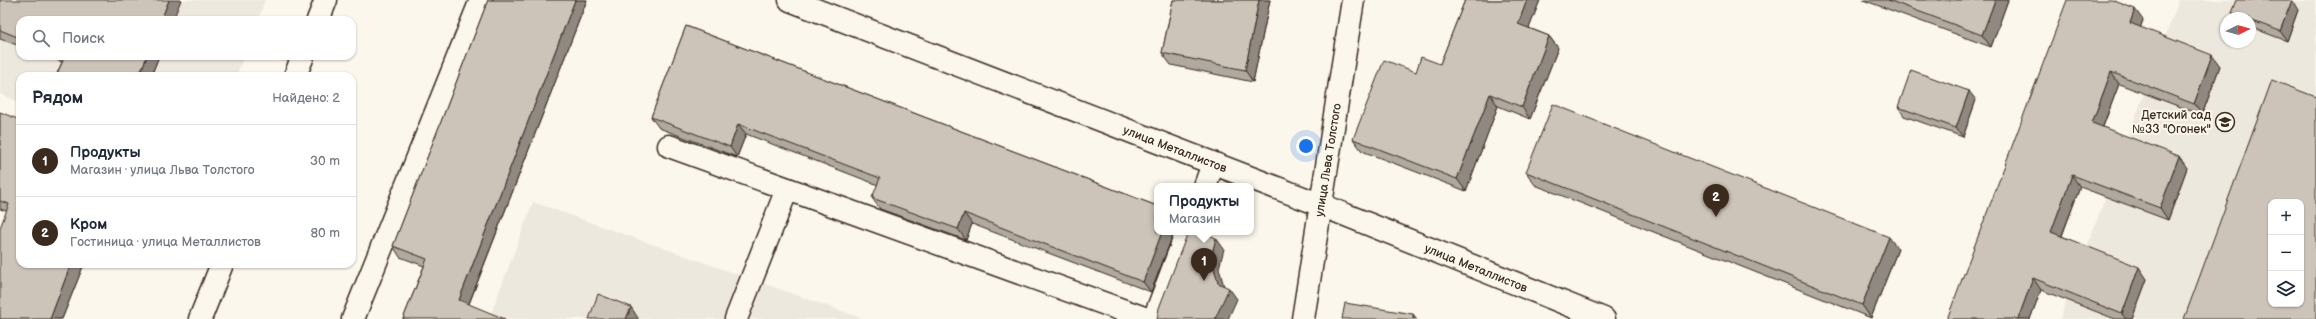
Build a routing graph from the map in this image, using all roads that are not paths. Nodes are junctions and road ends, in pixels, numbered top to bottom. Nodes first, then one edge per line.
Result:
1 (326, 0) edge
2 (481, 0) edge
3 (790, 0) edge
4 (1353, 0) edge
5 (320, 16) edge
6 (301, 60) edge
7 (297, 72) edge
8 (669, 146) dead end
9 (1213, 164) junction
10 (1206, 183) edge
11 (787, 189) junction
12 (1321, 205) junction
13 (1186, 235) edge
14 (220, 268) edge
15 (1567, 312) edge
16 (200, 319) edge
17 (353, 319) edge
18 (736, 319) edge
19 (1147, 319) edge
20 (1154, 319) edge
21 (1303, 319) edge
22 (1604, 319) edge

1 - 5 street
2 - 17 street
3 - 9 street, улица Металлистов
4 - 12 street, улица Льва Толстого
6 - 7 street
8 - 11 street
9 - 10 street
9 - 12 street, улица Металлистов
11 - 18 street
11 - 19 street
12 - 15 street, улица Металлистов
12 - 21 street, улица Льва Толстого
13 - 20 street
14 - 16 street
15 - 22 street, улица Металлистов

